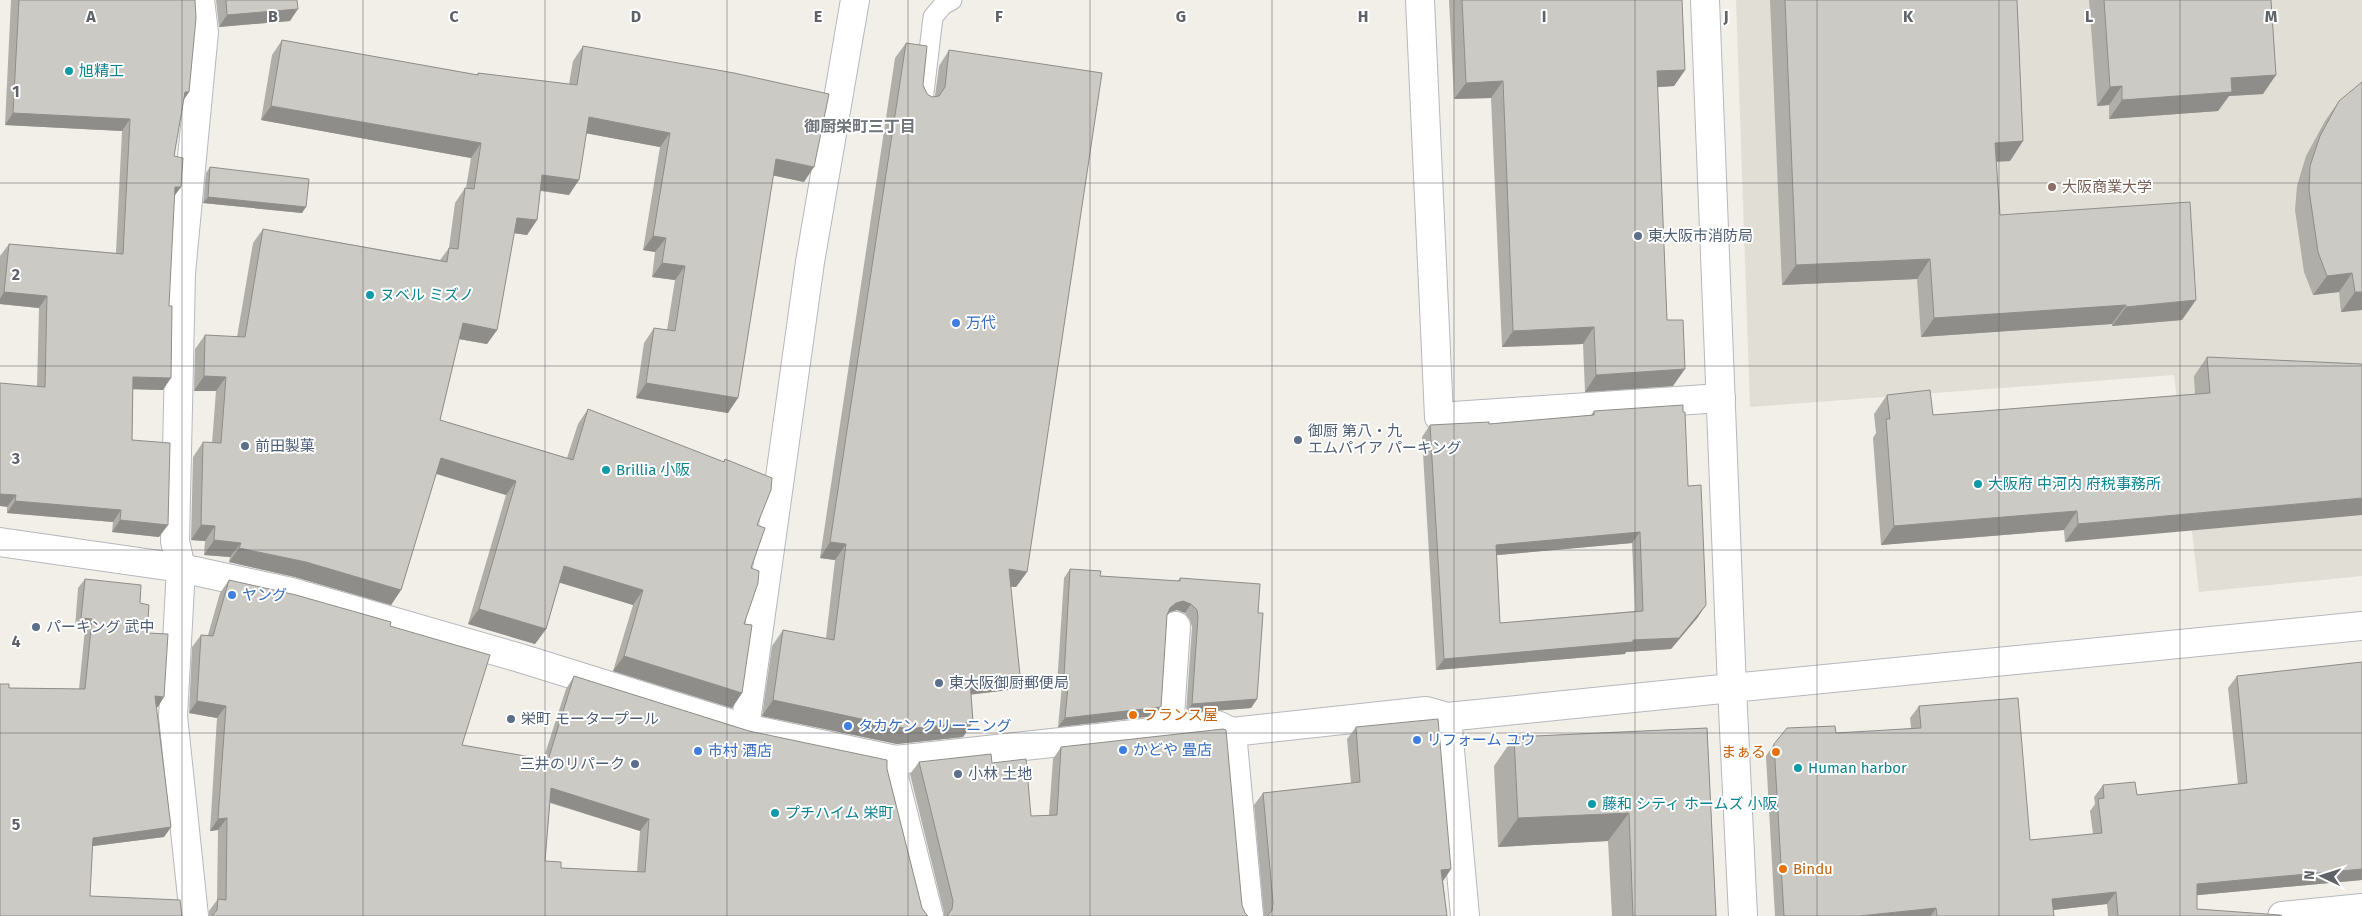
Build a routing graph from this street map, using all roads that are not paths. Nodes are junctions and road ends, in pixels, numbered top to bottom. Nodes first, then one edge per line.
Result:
1 (200, 0) edge
2 (855, 0) edge
3 (952, 0) edge
4 (1420, 0) edge
5 (1705, 0) edge
6 (923, 101) edge
7 (1721, 398) junction
8 (0, 542) edge
9 (181, 568) junction
10 (1176, 626) dead end
11 (2362, 626) edge
12 (1732, 688) junction
13 (1447, 717) junction
14 (745, 728) junction
15 (1169, 730) junction
16 (1232, 732) junction
17 (896, 760) junction
18 (2362, 908) edge
19 (194, 916) edge
20 (929, 916) edge
21 (1249, 916) edge
22 (1464, 916) edge
23 (1743, 916) edge
24 (2282, 916) edge

1 - 9 street
2 - 14 street
3 - 6 lane
4 - 7 street
5 - 7 street
7 - 12 street
8 - 9 street
9 - 14 street
9 - 19 street
10 - 15 street
11 - 12 street
12 - 13 street
12 - 23 street
13 - 16 street
13 - 22 street
14 - 17 street
15 - 16 street
15 - 17 street
16 - 21 street
17 - 20 street
18 - 24 street

